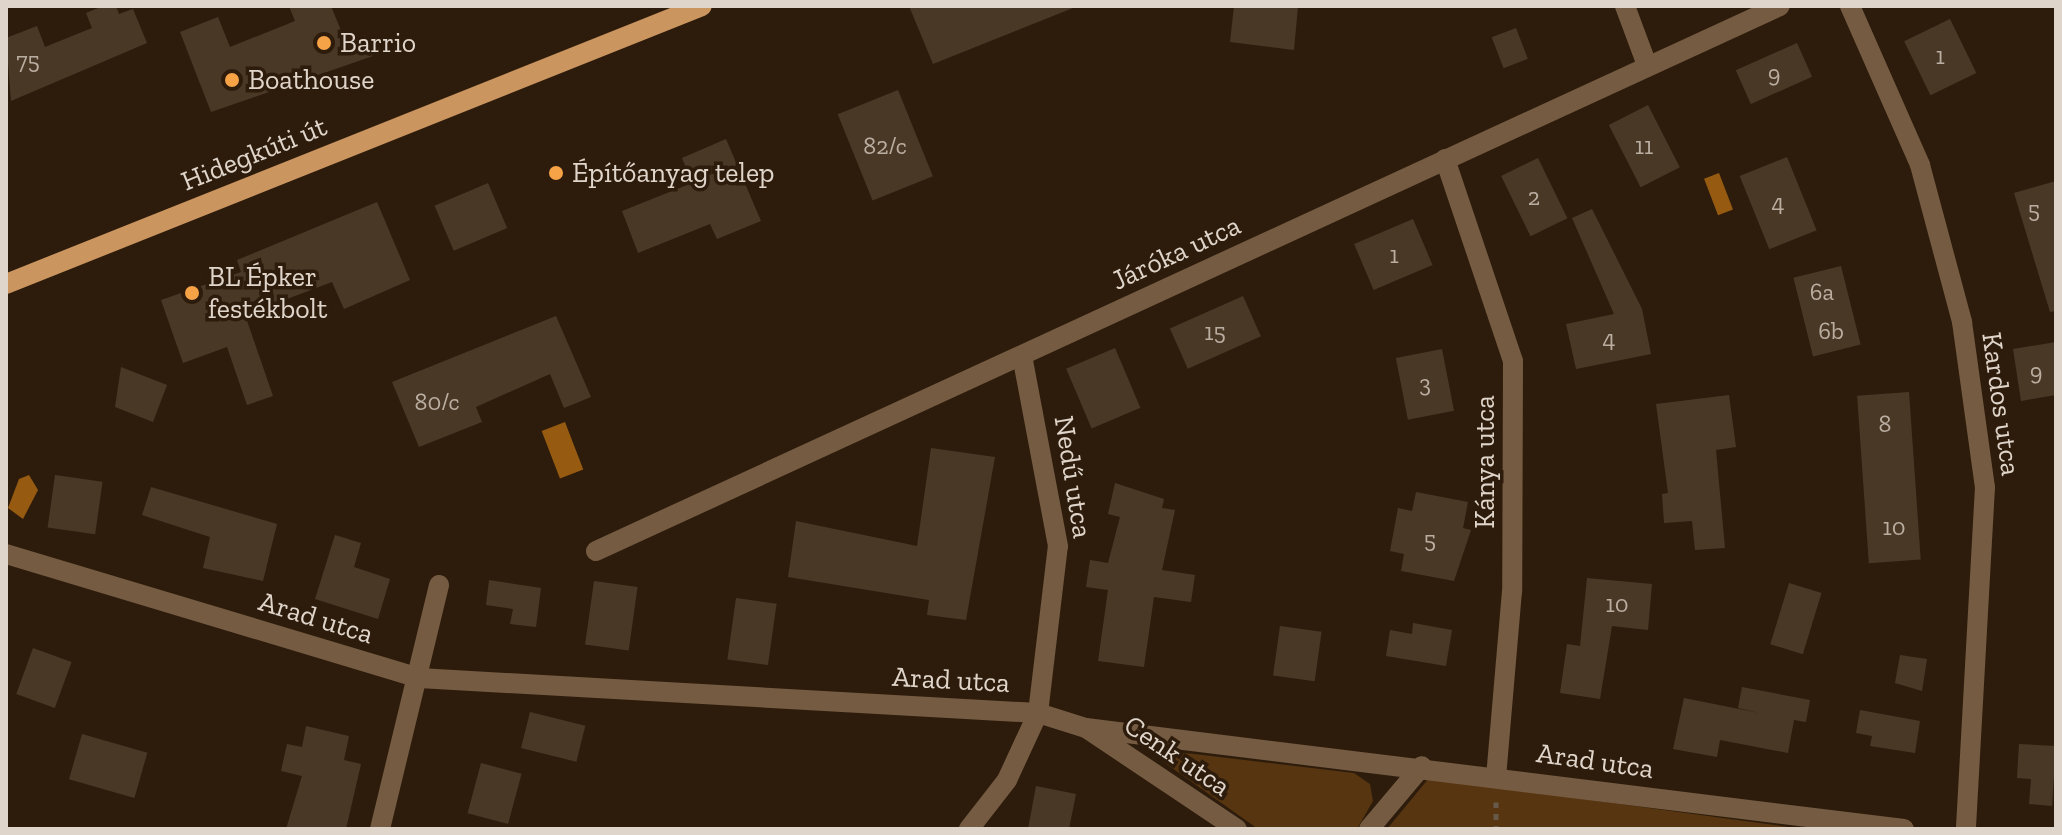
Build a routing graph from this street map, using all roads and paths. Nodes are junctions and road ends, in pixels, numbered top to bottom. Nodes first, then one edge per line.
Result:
1 (702, 6) edge
2 (1625, 6) edge
3 (1780, 6) edge
4 (1850, 6) edge
5 (1647, 65) junction
6 (1445, 159) junction
7 (6, 284) edge
8 (1022, 355) junction
9 (596, 551) dead end
10 (7, 557) edge
11 (439, 585) dead end
12 (419, 678) junction
13 (1038, 713) junction
14 (1086, 728) junction
15 (1422, 766) junction
16 (1496, 776) junction
17 (380, 829) edge
18 (969, 829) edge
19 (1237, 829) edge
20 (1369, 829) edge
21 (1904, 829) edge
22 (1966, 829) edge

1 - 7 main road, Hidegkúti út
2 - 5 street
3 - 5 street, Járóka utca
4 - 22 street, Kardos utca
5 - 6 street, Járóka utca
6 - 8 street, Járóka utca
6 - 16 street, Kánya utca
8 - 9 street, Járóka utca
8 - 13 street, Nedű utca
10 - 12 street, Arad utca
11 - 12 street
12 - 13 street, Arad utca
12 - 17 street
13 - 14 street, Arad utca
13 - 18 street, Nedű utca
14 - 15 street, Arad utca
14 - 19 street, Cenk utca
15 - 16 street, Arad utca
15 - 20 street
16 - 21 street, Arad utca

